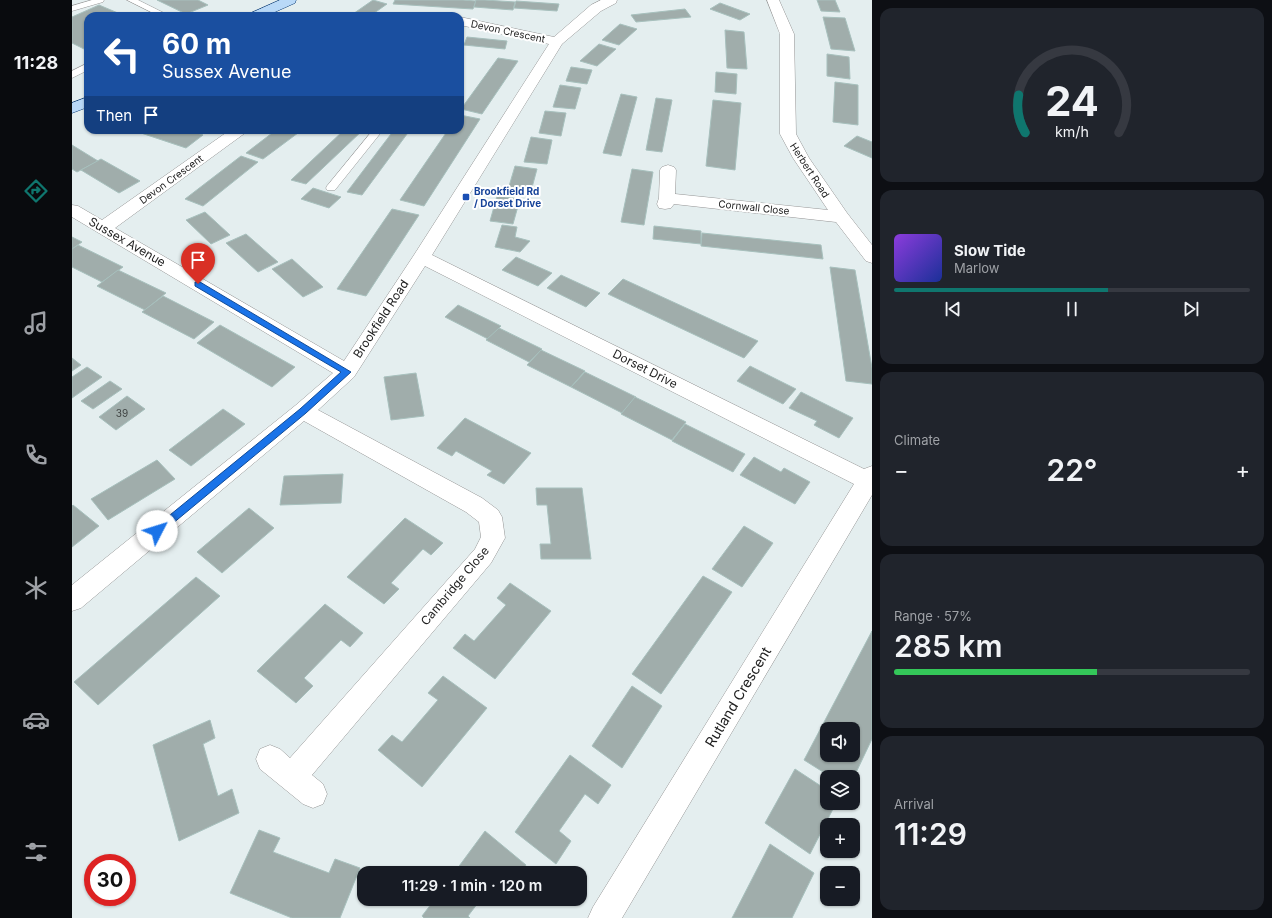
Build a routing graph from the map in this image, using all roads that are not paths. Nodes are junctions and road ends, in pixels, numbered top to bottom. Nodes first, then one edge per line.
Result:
1 (100, 0) edge
2 (131, 0) edge
3 (290, 0) edge
4 (611, 0) edge
5 (772, 0) edge
6 (72, 9) edge
7 (157, 12) edge
8 (264, 12) edge
9 (464, 22) edge
10 (557, 42) junction
11 (84, 68) edge
12 (72, 75) edge
13 (84, 103) edge
14 (72, 109) edge
15 (234, 134) edge
16 (375, 134) edge
17 (668, 170) dead end
18 (331, 188) dead end
19 (72, 210) edge
20 (841, 217) junction
21 (103, 228) junction
22 (422, 257) junction
23 (872, 257) edge
24 (347, 372) junction
25 (303, 411) junction
26 (870, 478) edge
27 (72, 600) edge
28 (270, 759) dead end
29 (604, 918) edge

1 - 6 lane
2 - 7 lane
3 - 8 main road
4 - 10 street, Brookfield Road
5 - 20 street, Herbert Road
9 - 10 street, Devon Crescent
10 - 22 street, Brookfield Road
11 - 12 lane
13 - 14 main road
15 - 21 street, Devon Crescent
16 - 18 lane
17 - 20 street, Cornwall Close
19 - 21 street, Sussex Avenue
20 - 23 street, Herbert Road
21 - 24 street, Sussex Avenue
22 - 24 street, Brookfield Road
22 - 26 street, Dorset Drive
24 - 25 street, Brookfield Road
25 - 27 street, Brookfield Road
25 - 28 street, Cambridge Close
26 - 29 street, Rutland Crescent

